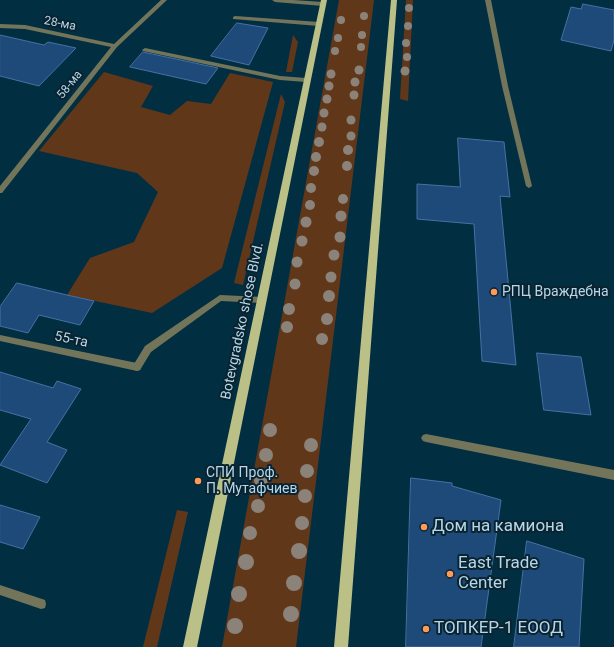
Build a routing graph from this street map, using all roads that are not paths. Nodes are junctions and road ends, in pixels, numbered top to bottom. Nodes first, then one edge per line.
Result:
1 (164, 0) edge
2 (275, 0) edge
3 (394, 0) edge
4 (488, 0) edge
5 (323, 2) edge
6 (235, 18) dead end
7 (319, 24) junction
8 (0, 26) edge
9 (115, 46) junction
10 (145, 50) dead end
11 (306, 80) junction
12 (529, 186) dead end
13 (0, 191) edge
14 (262, 300) junction
15 (0, 338) edge
16 (426, 438) dead end
17 (614, 475) edge
18 (0, 590) edge
19 (41, 604) dead end
20 (190, 647) edge
21 (341, 647) edge

1 - 9 street, 58-ма
2 - 5 street
3 - 21 main road
4 - 12 street
5 - 7 main road, Botevgradsko shose Blvd.
6 - 7 street
7 - 11 main road, Botevgradsko shose Blvd.
8 - 9 street, 28-ма
9 - 13 street, 58-ма
10 - 11 street
11 - 14 main road, Botevgradsko shose Blvd.
14 - 15 street, 55-та
14 - 20 main road, Botevgradsko shose Blvd.
16 - 17 street
18 - 19 street

